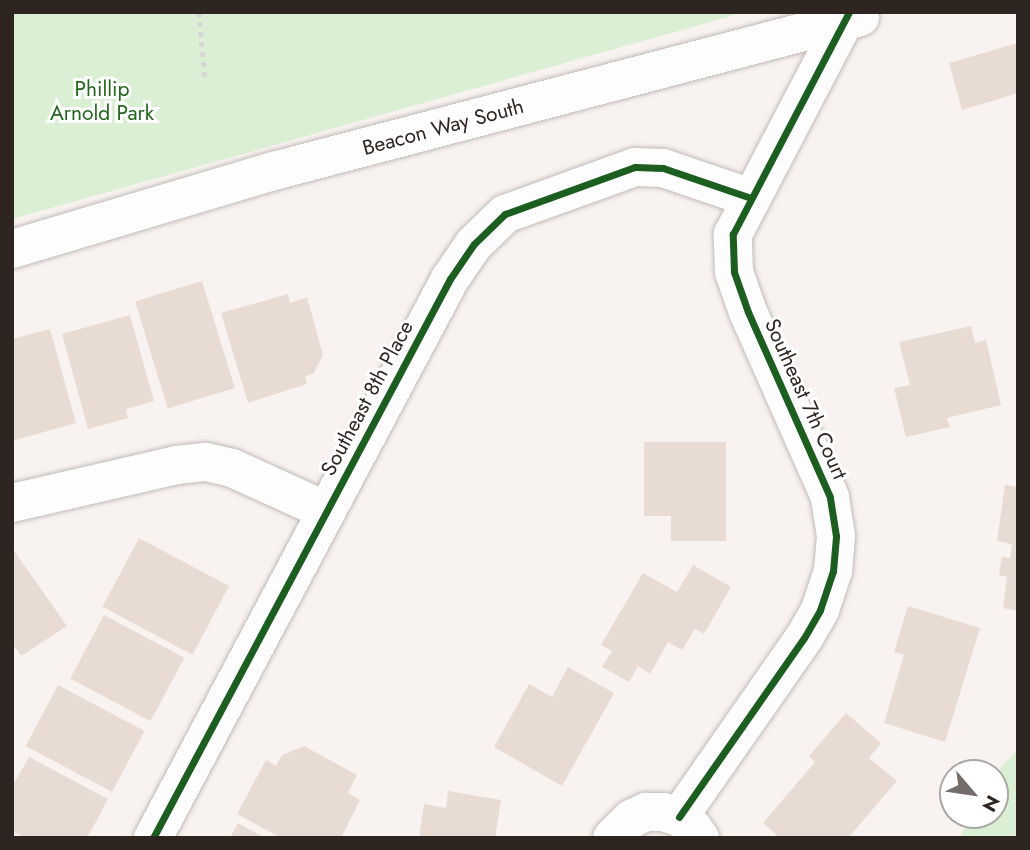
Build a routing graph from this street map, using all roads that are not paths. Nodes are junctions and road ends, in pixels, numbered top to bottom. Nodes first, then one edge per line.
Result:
1 (849, 14) edge
2 (751, 198) junction
3 (12, 249) edge
4 (12, 503) edge
5 (327, 510) junction
6 (690, 827) edge
7 (153, 838) edge
8 (612, 838) edge

1 - 2 street, Southeast 7th Court
1 - 3 street, Beacon Way South
2 - 5 street, Southeast 8th Place
2 - 6 street, Southeast 7th Court
4 - 5 street
5 - 7 street, Southeast 8th Place
6 - 8 street, Southeast 7th Court

